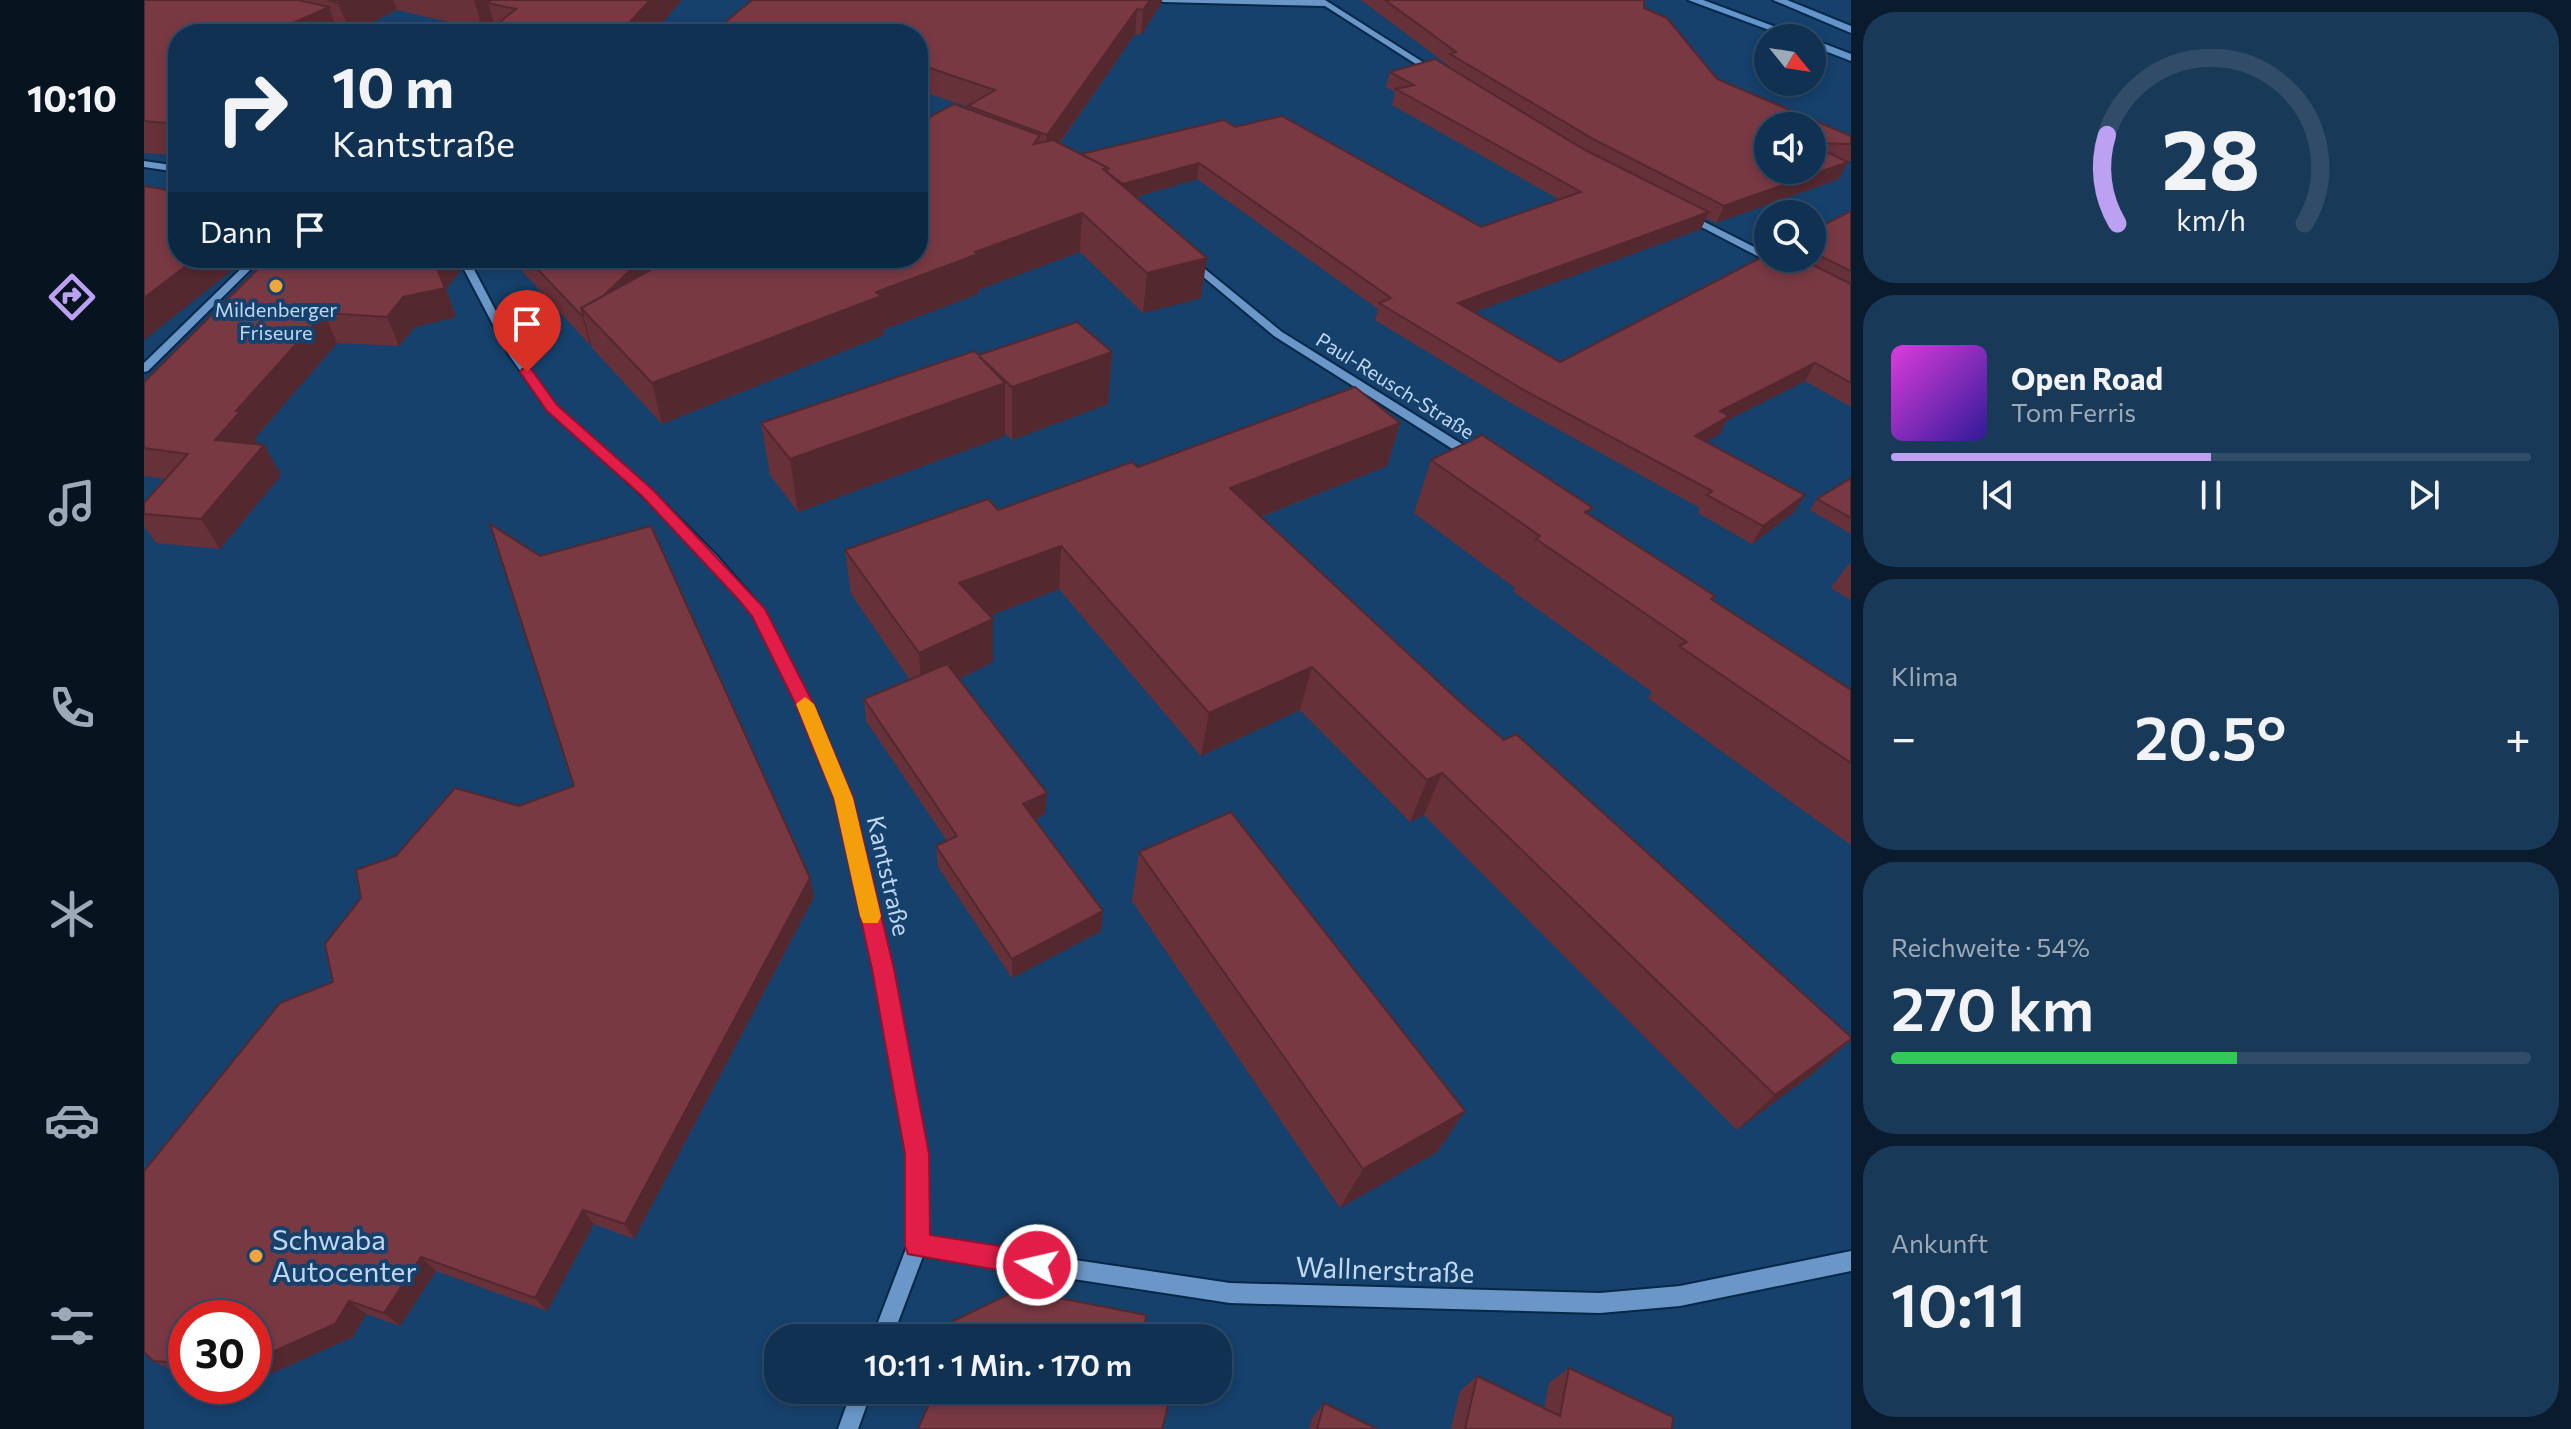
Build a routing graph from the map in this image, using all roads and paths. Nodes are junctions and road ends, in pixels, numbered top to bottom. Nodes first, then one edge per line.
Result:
1 (1163, 0) edge
2 (1693, 0) edge
3 (1778, 0) edge
4 (1322, 2) edge
5 (1761, 24) edge
6 (1851, 30) edge
7 (1826, 48) edge
8 (1851, 58) edge
9 (1445, 78) edge
10 (144, 164) edge
11 (168, 168) edge
12 (1675, 210) edge
13 (1754, 251) edge
14 (1187, 258) edge
15 (247, 268) edge
16 (468, 268) edge
17 (144, 369) edge
18 (1488, 465) edge
19 (917, 1246) junction
20 (1851, 1261) edge
21 (887, 1324) edge
22 (857, 1404) edge
23 (848, 1429) edge

1 - 4 street
2 - 5 main road
3 - 6 main road
4 - 9 street
7 - 8 main road
10 - 11 street
12 - 13 street
14 - 18 street, Paul-Reusch-Straße
15 - 17 street
16 - 19 street, Kantstraße
19 - 20 street, Wallnerstraße
19 - 21 street, Kantstraße
22 - 23 street

